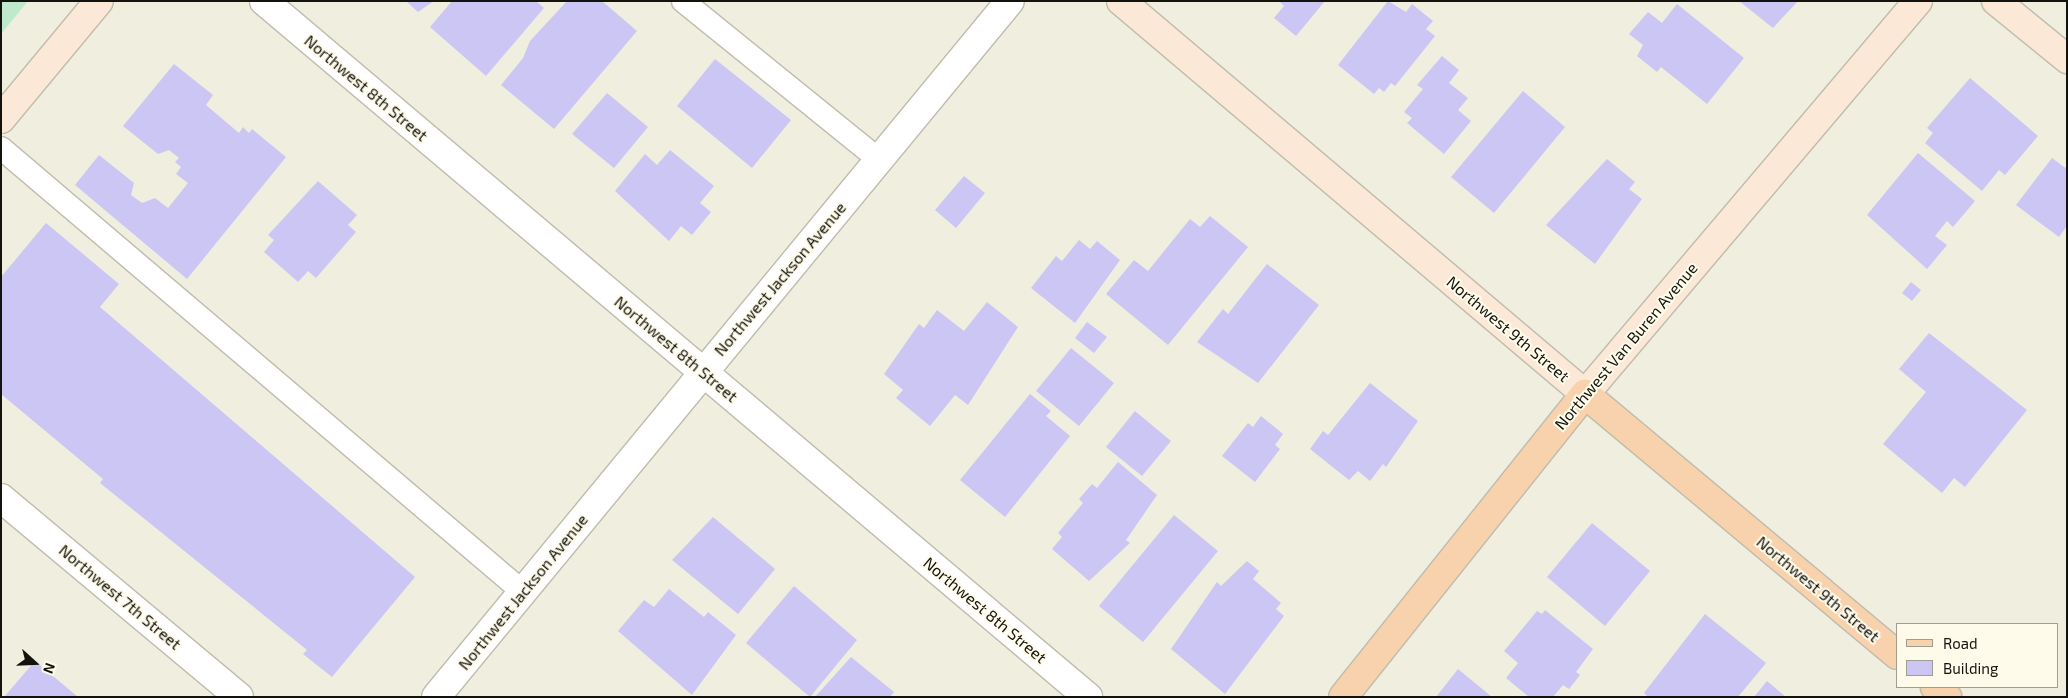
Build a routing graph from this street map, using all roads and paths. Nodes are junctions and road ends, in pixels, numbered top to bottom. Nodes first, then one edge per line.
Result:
1 (99, 1) edge
2 (264, 1) edge
3 (683, 1) edge
4 (1010, 1) edge
5 (1121, 1) edge
6 (1918, 1) edge
7 (1996, 1) edge
8 (2067, 59) edge
9 (1, 119) edge
10 (1, 148) edge
11 (878, 160) junction
12 (703, 373) junction
13 (1584, 394) junction
14 (1, 498) edge
15 (523, 592) junction
16 (1896, 654) edge
17 (1936, 688) edge
18 (239, 697) edge
19 (436, 697) edge
20 (1088, 697) edge
21 (1343, 697) edge
22 (1947, 697) edge

1 - 9 main road
2 - 12 street, Northwest 8th Street
3 - 11 lane
4 - 11 street, Northwest Jackson Avenue
5 - 13 main road, Northwest 9th Street
6 - 13 main road, Northwest Van Buren Avenue
7 - 8 main road
10 - 15 lane
11 - 12 street, Northwest Jackson Avenue
12 - 15 street, Northwest Jackson Avenue
12 - 20 street, Northwest 8th Street
13 - 16 main road, Northwest 9th Street
13 - 21 main road, Northwest Van Buren Avenue
14 - 18 street, Northwest 7th Street
15 - 19 street, Northwest Jackson Avenue
17 - 22 main road

